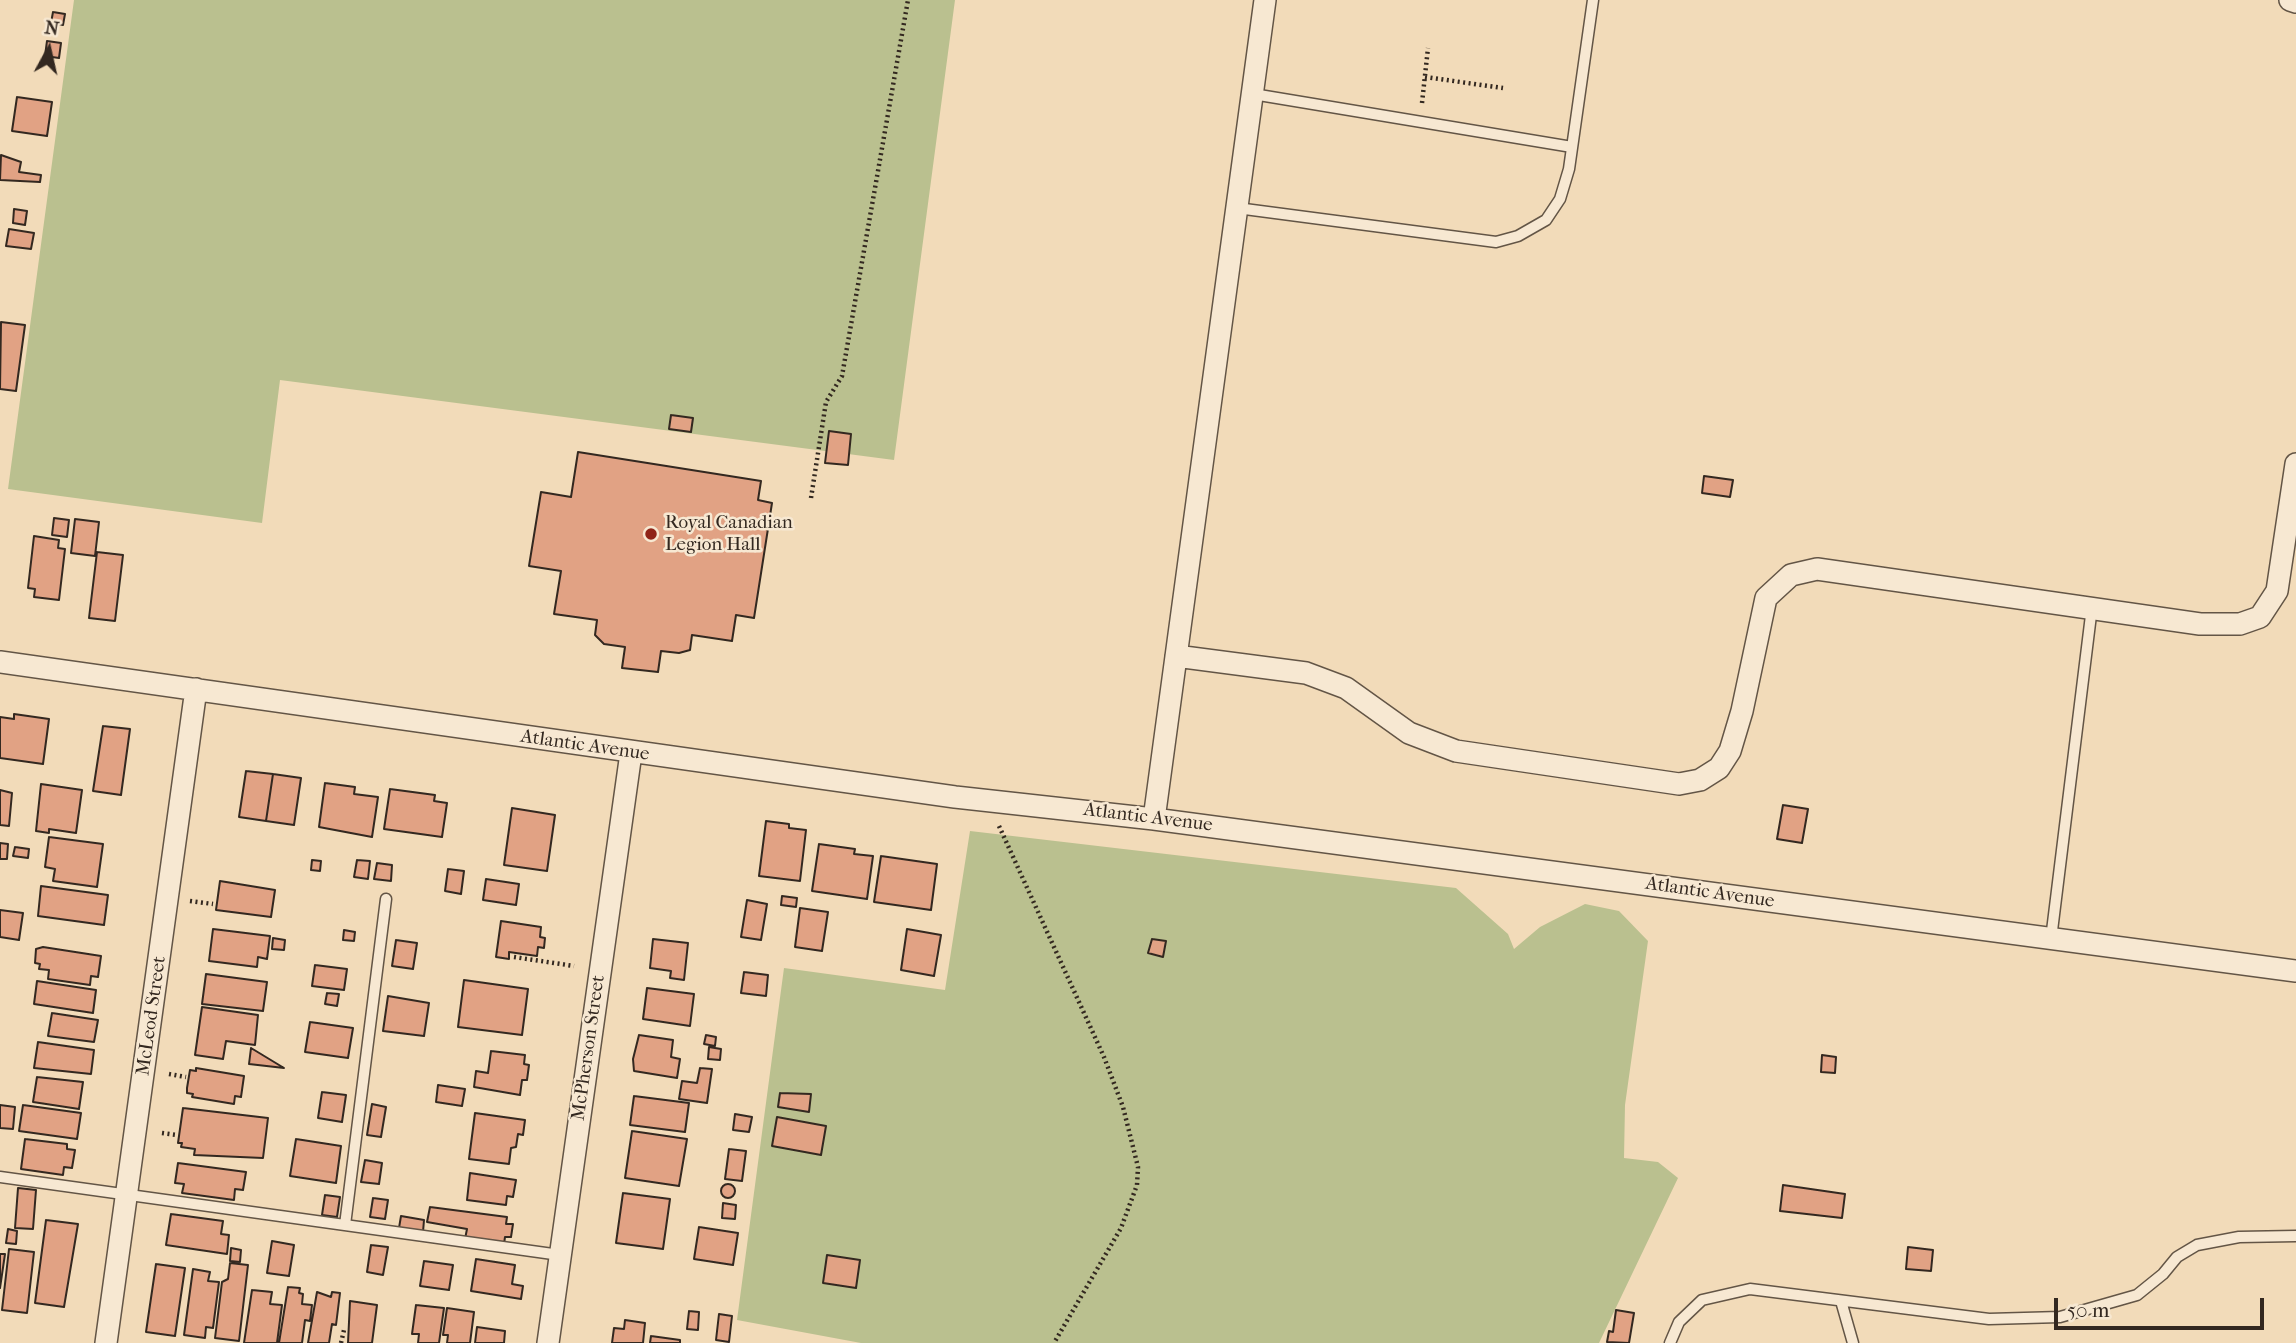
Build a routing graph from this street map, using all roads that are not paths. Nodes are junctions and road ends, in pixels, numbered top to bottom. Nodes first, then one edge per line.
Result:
1 (1265, 0) edge
2 (1593, 0) edge
3 (2290, 0) edge
4 (2296, 2) edge
5 (1253, 94) junction
6 (1572, 147) junction
7 (1237, 208) junction
8 (2296, 464) edge
9 (2092, 607) junction
10 (1176, 656) junction
11 (0, 662) edge
12 (196, 689) junction
13 (631, 753) junction
14 (1154, 819) junction
15 (386, 899) dead end
16 (2051, 939) junction
17 (2296, 971) edge
18 (0, 1177) edge
19 (127, 1195) junction
20 (345, 1225) junction
21 (2296, 1236) edge
22 (561, 1255) junction
23 (1841, 1301) junction
24 (106, 1343) edge
25 (548, 1343) edge
26 (1670, 1343) edge
27 (1853, 1343) edge

1 - 5 street
2 - 6 lane
3 - 4 street
5 - 6 lane
5 - 7 street
6 - 7 lane
7 - 10 street
8 - 9 street
9 - 10 street
9 - 16 lane
10 - 14 street
11 - 12 street, Atlantic Avenue
12 - 13 street, Atlantic Avenue
12 - 19 street, McLeod Street
13 - 14 street, Atlantic Avenue
13 - 22 street, McPherson Street
14 - 16 street, Atlantic Avenue
15 - 20 lane
16 - 17 street, Atlantic Avenue
18 - 19 lane
19 - 20 lane
19 - 24 street, McLeod Street
20 - 22 lane
21 - 23 lane
22 - 25 street, McPherson Street
23 - 26 lane
23 - 27 lane

